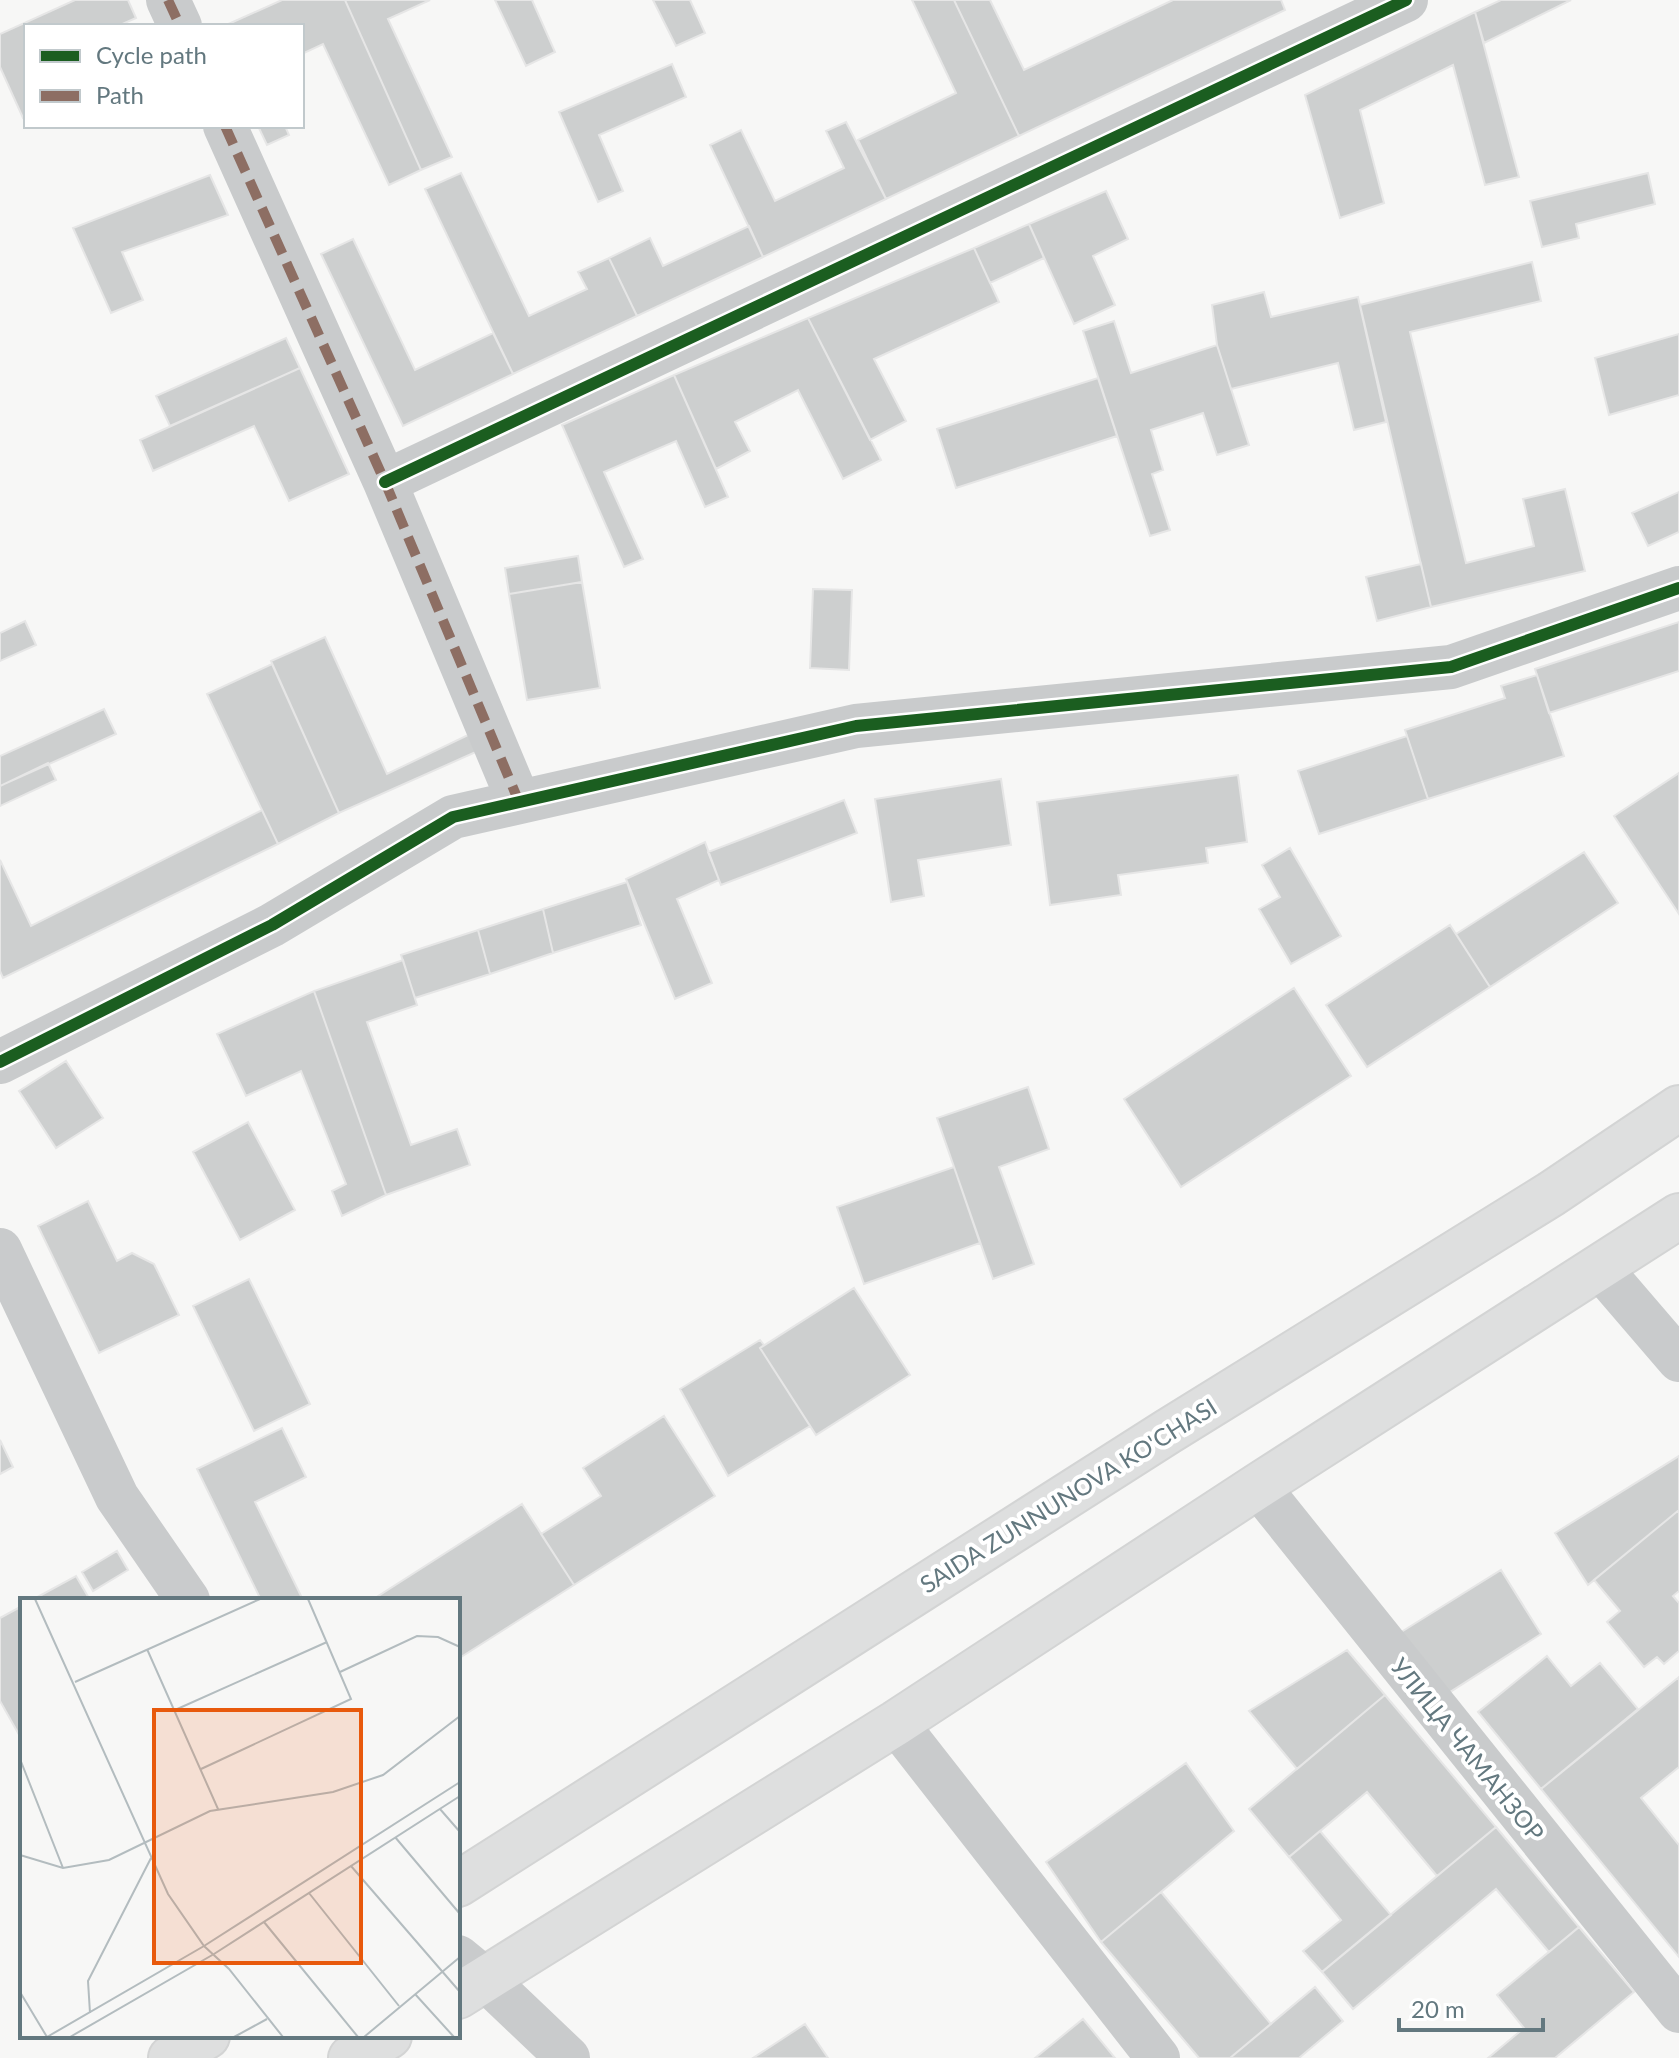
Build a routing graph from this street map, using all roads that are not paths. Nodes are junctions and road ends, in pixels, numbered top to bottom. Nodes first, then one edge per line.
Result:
1 (168, 0) edge
2 (1406, 0) edge
3 (179, 24) edge
4 (226, 128) edge
5 (385, 482) junction
6 (1679, 588) edge
7 (519, 802) junction
8 (0, 1062) edge
9 (1679, 1108) edge
10 (1679, 1216) edge
11 (0, 1250) edge
12 (1600, 1268) junction
13 (1679, 1360) edge
14 (1258, 1486) junction
15 (187, 1598) edge
16 (896, 1723) junction
17 (460, 1883) edge
18 (467, 1978) edge
19 (1679, 2011) edge
20 (204, 2038) edge
21 (386, 2038) edge
22 (171, 2058) edge
23 (351, 2058) edge
24 (568, 2058) edge
25 (1158, 2058) edge

1 - 3 street
2 - 5 street
4 - 5 street
5 - 7 street
6 - 7 street
7 - 8 street
9 - 17 main road, SAIDA ZUNNUNOVA KO'CHASI
10 - 12 main road
11 - 15 street
12 - 13 street
12 - 14 main road
14 - 16 main road
14 - 19 street, УЛИЦА ЧАМАНЗОР
16 - 18 main road
16 - 25 street
18 - 24 street
20 - 22 main road
21 - 23 main road

